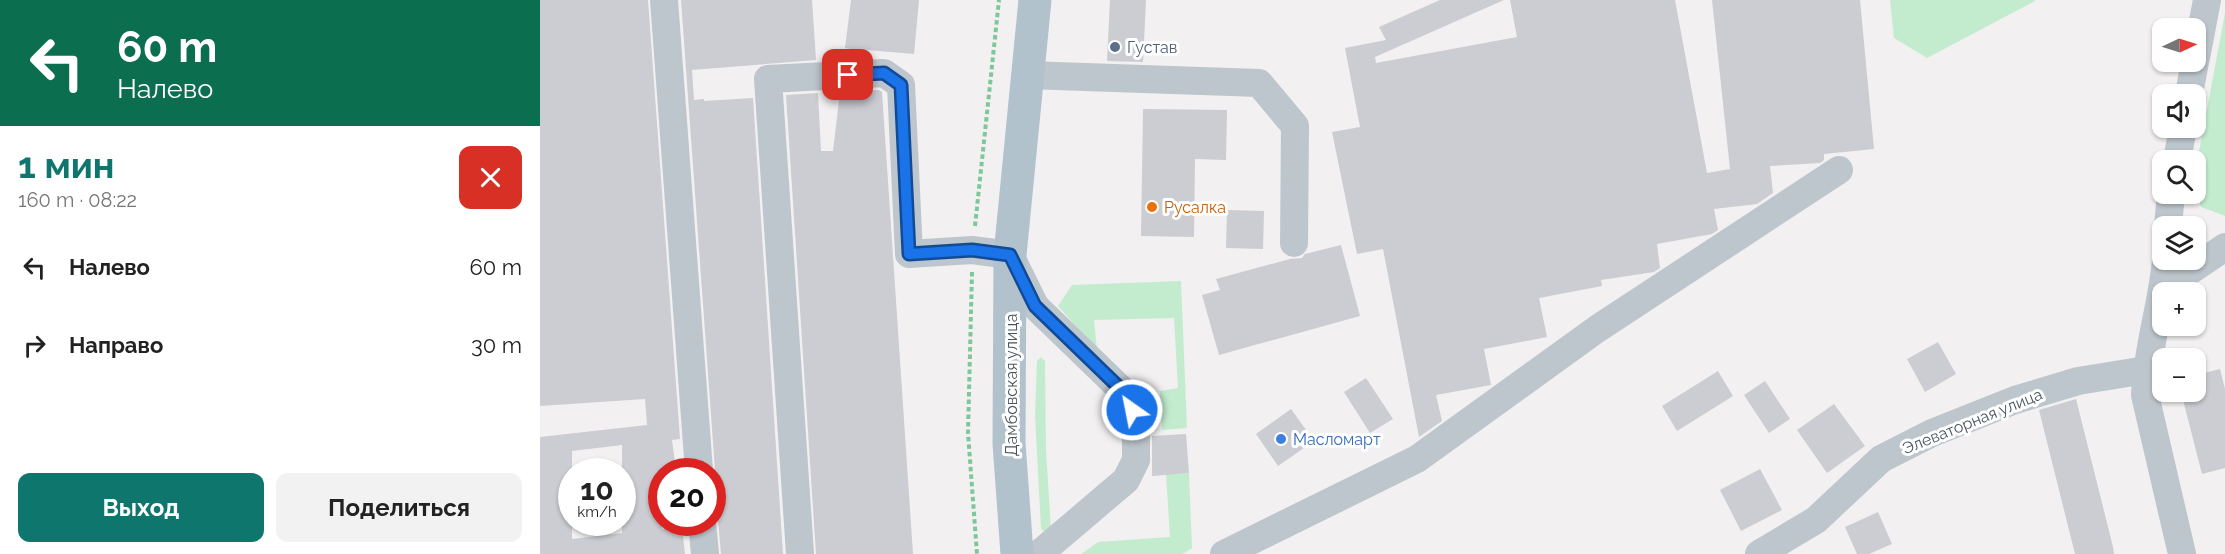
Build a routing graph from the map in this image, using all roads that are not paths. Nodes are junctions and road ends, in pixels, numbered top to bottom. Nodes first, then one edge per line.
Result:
1 (664, 0) edge
2 (1035, 0) edge
3 (2207, 0) edge
4 (2204, 18) edge
5 (1027, 75) junction
6 (1839, 170) dead end
7 (1294, 243) dead end
8 (2225, 247) edge
9 (1010, 255) junction
10 (2173, 282) edge
11 (2153, 336) edge
12 (2146, 370) junction
13 (698, 458) edge
14 (703, 536) edge
15 (705, 554) edge
16 (800, 554) edge
17 (1017, 554) edge
18 (1039, 554) edge
19 (1224, 554) edge
20 (1758, 554) edge
21 (2182, 554) edge

1 - 13 street
2 - 5 main road, Дамбовская улица
3 - 4 street
5 - 7 street
5 - 9 main road, Дамбовская улица
6 - 19 street
8 - 10 street
9 - 16 street
9 - 17 main road, Дамбовская улица
9 - 18 street
11 - 12 street
12 - 20 street, Элеваторная улица
12 - 21 street
14 - 15 street

